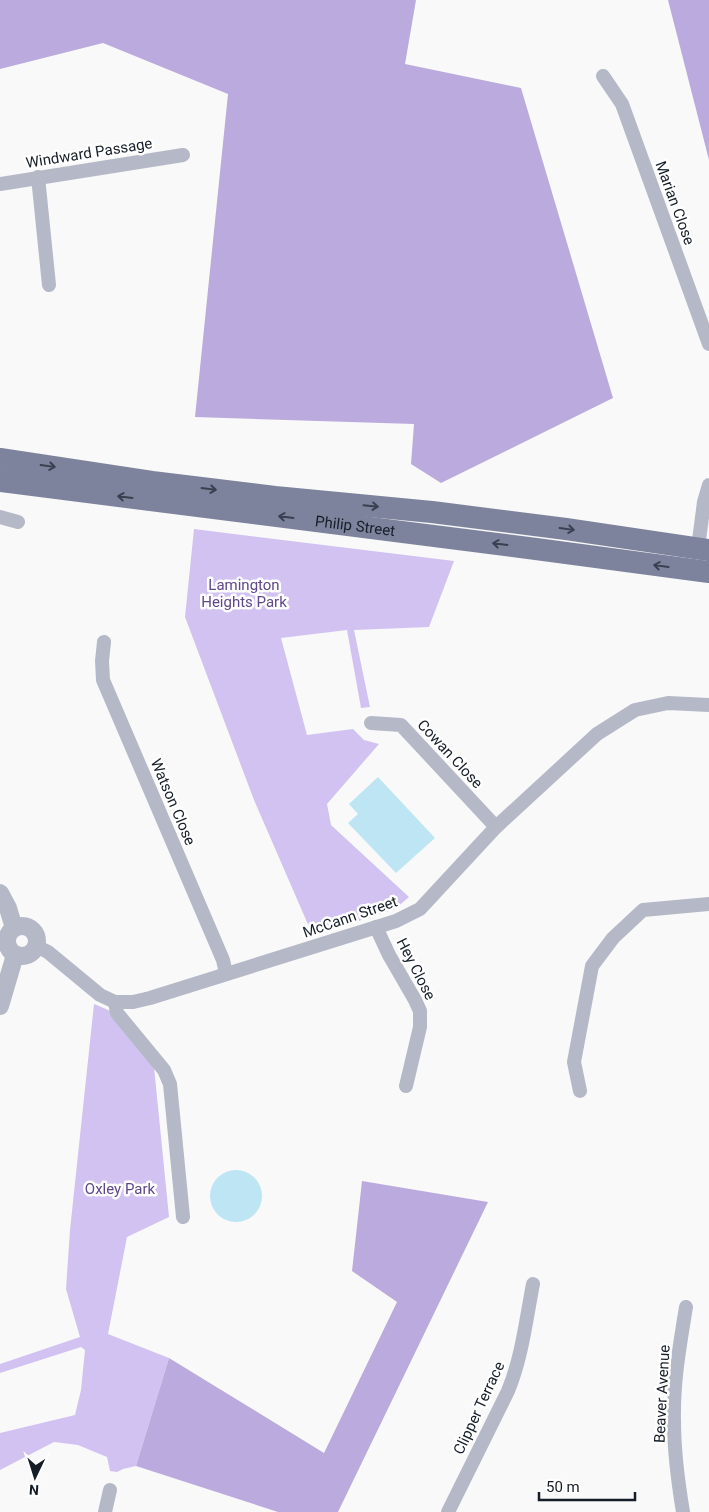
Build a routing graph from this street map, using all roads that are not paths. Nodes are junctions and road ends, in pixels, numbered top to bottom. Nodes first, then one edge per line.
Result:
1 (603, 76) dead end
2 (183, 155) dead end
3 (38, 177) junction
4 (0, 184) edge
5 (50, 285) dead end
6 (709, 344) edge
7 (0, 460) edge
8 (0, 481) edge
9 (709, 486) edge
10 (0, 517) edge
11 (18, 522) dead end
12 (703, 549) edge
13 (709, 572) edge
14 (104, 642) dead end
15 (709, 705) edge
16 (371, 723) dead end
17 (496, 827) junction
18 (0, 893) edge
19 (709, 904) edge
20 (376, 927) junction
21 (14, 928) junction
22 (36, 946) junction
23 (15, 955) junction
24 (226, 973) junction
25 (115, 1002) junction
26 (0, 1006) edge
27 (406, 1086) dead end
28 (580, 1091) dead end
29 (183, 1217) dead end
30 (533, 1284) dead end
31 (686, 1307) dead end
32 (110, 1490) dead end
33 (105, 1512) edge
34 (448, 1512) edge
35 (683, 1512) edge

1 - 6 street, Marian Close
2 - 3 street, Windward Passage
3 - 4 street, Windward Passage
3 - 5 street
7 -> 12 main road, Philip Street
13 -> 8 main road, Philip Street
9 - 12 street
10 - 11 street
14 - 24 street, Watson Close
15 - 17 street, McCann Street
16 - 17 street, Cowan Close
17 - 20 street, McCann Street
18 - 21 street
19 - 28 street
20 - 24 street, McCann Street
20 - 27 street, Hey Close
21 - 22 street
21 - 23 street
22 - 23 street
22 - 25 street
23 - 26 street
24 - 25 street, McCann Street
25 - 29 street
30 - 34 street, Clipper Terrace
31 - 35 street, Beaver Avenue
32 - 33 street

